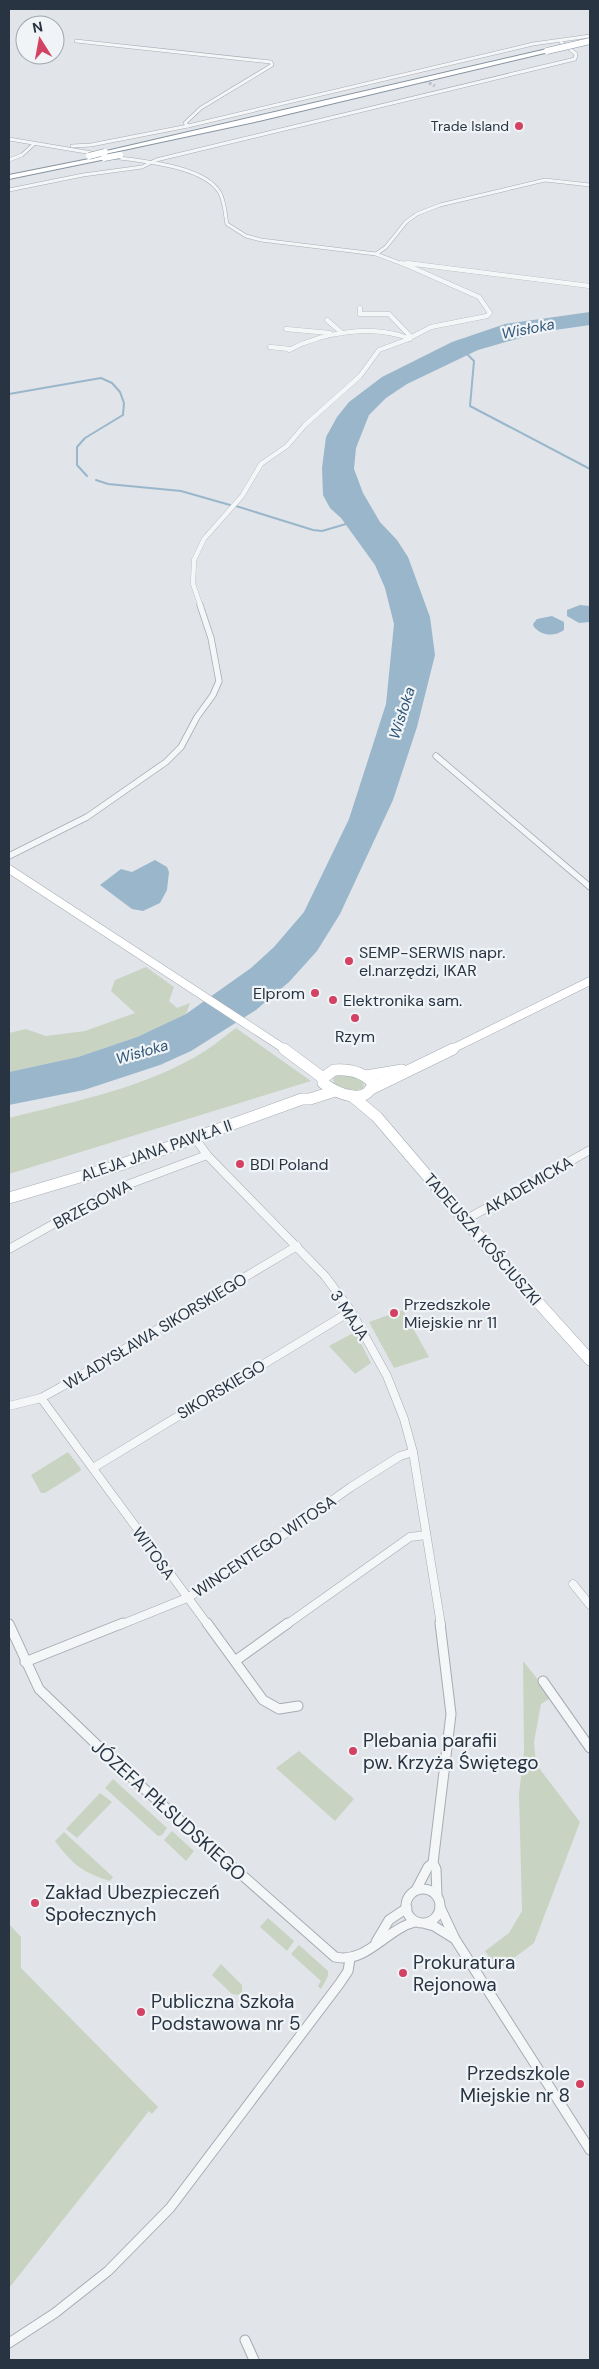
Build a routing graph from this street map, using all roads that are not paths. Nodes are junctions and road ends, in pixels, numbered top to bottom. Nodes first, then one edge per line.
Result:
1 (590, 36) edge
2 (76, 41) dead end
3 (590, 41) edge
4 (561, 42) junction
5 (590, 46) edge
6 (412, 74) junction
7 (420, 78) tunnel mouth
8 (435, 86) tunnel mouth
9 (443, 91) junction
10 (188, 126) junction
11 (9, 139) edge
12 (33, 143) junction
13 (105, 155) junction
14 (9, 160) edge
15 (148, 163) junction
16 (9, 172) edge
17 (9, 177) edge
18 (590, 185) edge
19 (9, 190) edge
20 (376, 254) junction
21 (399, 262) junction
22 (590, 286) edge
23 (360, 308) dead end
24 (327, 320) dead end
25 (286, 329) dead end
26 (343, 333) junction
27 (336, 334) junction
28 (411, 338) junction
29 (270, 347) dead end
30 (436, 756) dead end
31 (9, 856) edge
32 (9, 869) edge
33 (590, 887) edge
34 (590, 981) edge
35 (298, 1058) junction
36 (417, 1066) junction
37 (334, 1070) junction
38 (366, 1076) junction
39 (323, 1080) junction
40 (335, 1091) junction
41 (371, 1091) junction
42 (352, 1096) junction
43 (302, 1099) junction
44 (377, 1118) junction
45 (196, 1138) junction
46 (590, 1150) edge
47 (207, 1155) junction
48 (9, 1198) edge
49 (465, 1220) junction
50 (297, 1246) junction
51 (9, 1249) edge
52 (351, 1311) junction
53 (590, 1360) edge
54 (41, 1398) junction
55 (9, 1406) edge
56 (413, 1452) junction
57 (92, 1468) junction
58 (426, 1535) junction
59 (573, 1584) dead end
60 (186, 1598) junction
61 (590, 1605) edge
62 (9, 1624) edge
63 (235, 1661) junction
64 (25, 1662) junction
65 (543, 1681) dead end
66 (298, 1706) dead end
67 (590, 1748) edge
68 (434, 1863) junction
69 (416, 1890) junction
70 (437, 1896) junction
71 (440, 1907) junction
72 (407, 1908) junction
73 (420, 1923) junction
74 (455, 1939) junction
75 (376, 1942) junction
76 (350, 1959) junction
77 (590, 2150) edge
78 (245, 2340) dead end
79 (9, 2343) edge
80 (254, 2360) edge

1 - 4 street
2 - 10 street
3 - 13 highway, bridge
4 - 6 street
4 - 9 street
5 - 13 highway, bridge
6 - 7 street
6 - 10 street
8 - 9 street
9 - 15 street
10 - 12 street
11 - 12 street
12 - 14 street
12 - 15 street
13 - 16 highway, bridge
13 - 17 highway
15 - 19 street
15 - 20 street
18 - 20 street
20 - 21 street
21 - 22 street
21 - 28 street
23 - 28 street
24 - 26 street
25 - 27 street
26 - 27 street
26 - 28 street
27 - 29 street
28 - 31 street
30 - 33 street
32 - 35 street
34 - 36 street
35 - 37 street
35 - 39 street
36 - 38 street
36 - 41 street
37 - 38 street
37 - 39 street, ALEJA JANA PAWŁA II
38 - 41 street, TADEUSZA KOŚCIUSZKI
39 - 40 street
39 - 43 street, ALEJA JANA PAWŁA II
40 - 42 street
40 - 43 street, ALEJA JANA PAWŁA II
41 - 42 street
41 - 44 street, TADEUSZA KOŚCIUSZKI
42 - 44 street, TADEUSZA KOŚCIUSZKI
43 - 45 street, ALEJA JANA PAWŁA II
44 - 49 street, TADEUSZA KOŚCIUSZKI
45 - 47 street, 3 MAJA
45 - 48 street, ALEJA JANA PAWŁA II
46 - 49 street, AKADEMICKA
47 - 50 street, 3 MAJA
47 - 51 street, BRZEGOWA
49 - 53 street, TADEUSZA KOŚCIUSZKI
50 - 52 street, 3 MAJA
50 - 54 street, WŁADYSŁAWA SIKORSKIEGO
52 - 56 street, 3 MAJA
52 - 57 street, SIKORSKIEGO
54 - 55 street, WŁADYSŁAWA SIKORSKIEGO
54 - 57 street, WITOSA
56 - 58 street, 3 MAJA
56 - 60 street, WINCENTEGO WITOSA
57 - 60 street, WITOSA
58 - 63 street
58 - 68 street, 3 MAJA
59 - 61 street
60 - 63 street, WITOSA
60 - 64 street, WINCENTEGO WITOSA
62 - 64 street, JÓZEFA PIŁSUDSKIEGO
63 - 66 street, WITOSA
64 - 76 street, JÓZEFA PIŁSUDSKIEGO
65 - 67 street
68 - 69 street, 3 MAJA
68 - 70 street, 3 MAJA
69 - 70 street
69 - 72 street
70 - 71 street
71 - 73 street
71 - 74 street
72 - 73 street
72 - 75 street
73 - 74 street
73 - 75 street
74 - 77 street
75 - 76 street
76 - 79 street
78 - 80 street

